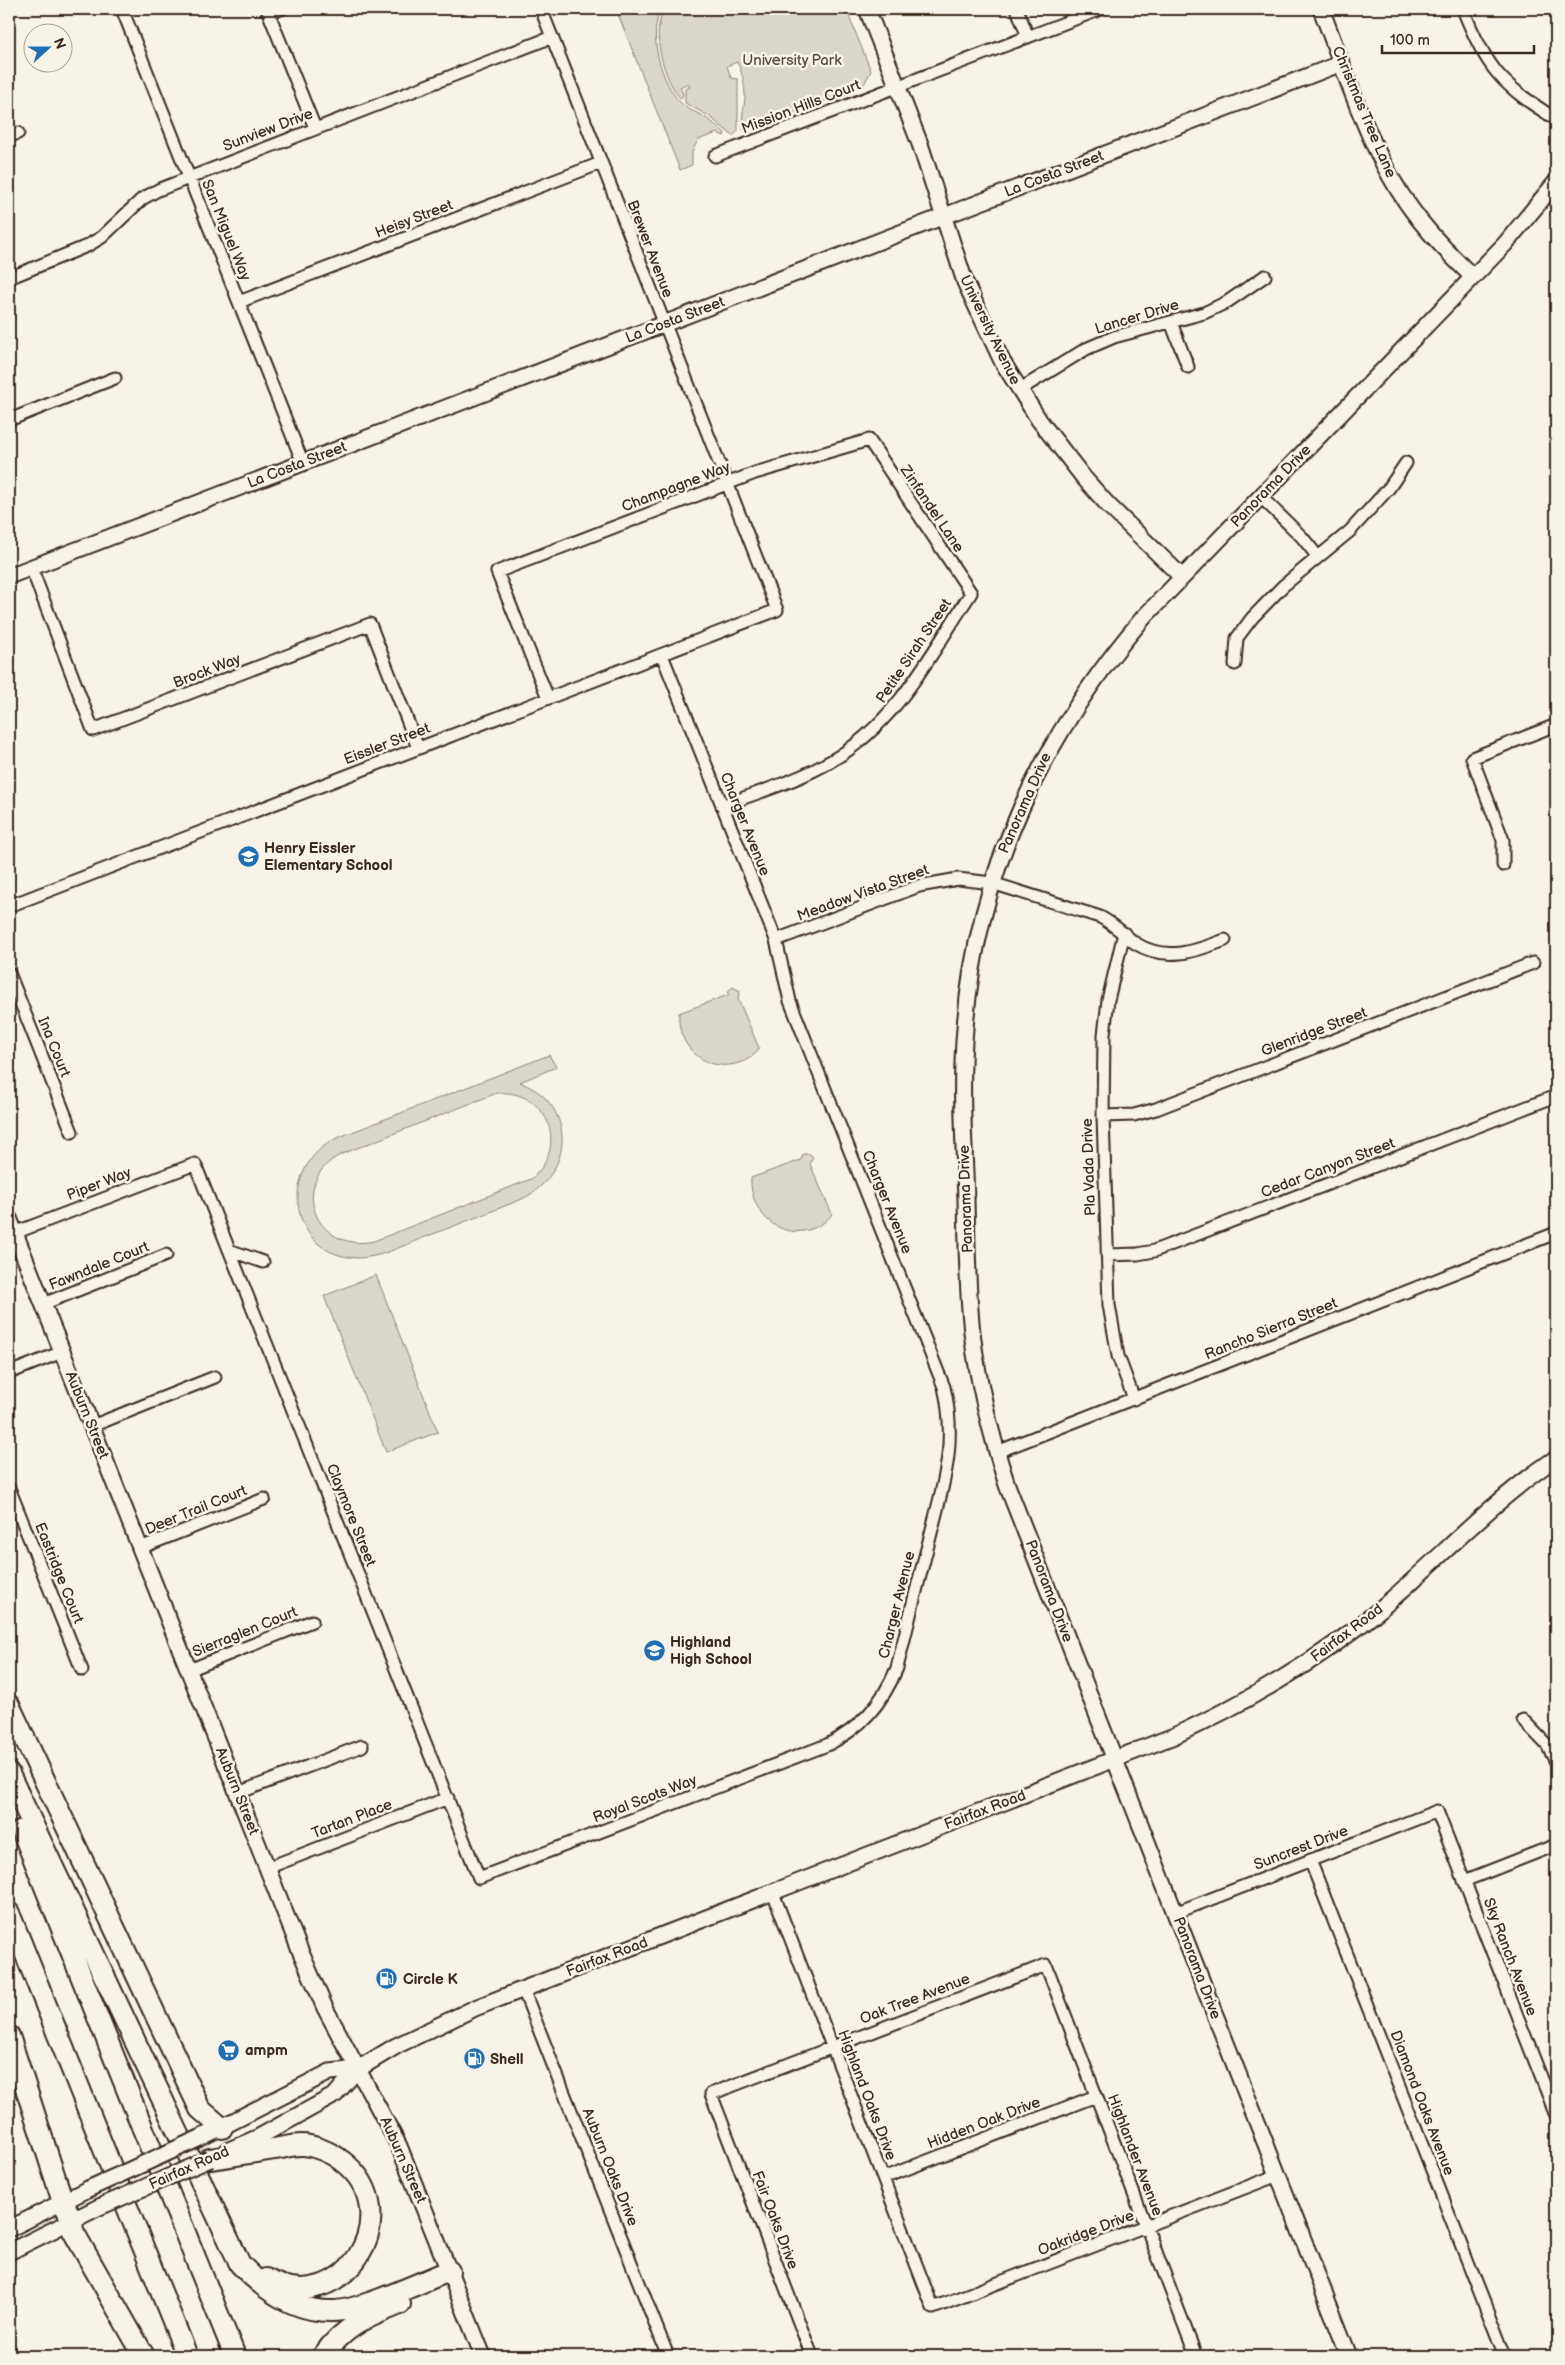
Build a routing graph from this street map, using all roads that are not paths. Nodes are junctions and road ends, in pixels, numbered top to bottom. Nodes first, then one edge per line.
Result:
1 (122, 9) edge
2 (281, 9) edge
3 (542, 9) edge
4 (867, 9) edge
5 (1017, 9) edge
6 (1101, 9) edge
7 (1321, 9) edge
8 (1463, 9) edge
9 (268, 11) edge
10 (552, 37) junction
11 (1028, 37) junction
12 (1342, 63) junction
13 (898, 86) junction
14 (1556, 119) edge
15 (315, 128) junction
16 (715, 156) dead end
17 (601, 163) junction
18 (189, 177) junction
19 (1556, 182) edge
20 (943, 217) junction
21 (1265, 276) dead end
22 (1473, 277) junction
23 (9, 278) edge
24 (239, 302) junction
25 (1171, 322) junction
26 (663, 324) junction
27 (1188, 367) dead end
28 (115, 378) dead end
29 (1019, 390) junction
30 (9, 420) edge
31 (869, 440) joint
32 (303, 463) junction
33 (1406, 463) dead end
34 (726, 484) junction
35 (1260, 496) junction
36 (1318, 557) junction
37 (31, 568) junction
38 (9, 576) edge
39 (1182, 577) junction
40 (971, 594) joint
41 (777, 610) joint
42 (662, 654) junction
43 (1235, 664) dead end
44 (548, 698) junction
45 (1556, 725) edge
46 (418, 748) junction
47 (722, 806) junction
48 (1503, 865) dead end
49 (992, 883) junction
50 (9, 906) edge
51 (1124, 933) junction
52 (776, 940) junction
53 (1225, 940) dead end
54 (1533, 963) dead end
55 (9, 973) edge
56 (1556, 1096) edge
57 (1103, 1116) junction
58 (72, 1132) dead end
59 (195, 1164) joint
60 (9, 1218) edge
61 (1556, 1232) edge
62 (12, 1234) edge
63 (229, 1250) junction
64 (1107, 1255) junction
65 (166, 1256) dead end
66 (263, 1262) dead end
67 (43, 1304) junction
68 (62, 1352) junction
69 (9, 1373) edge
70 (215, 1377) dead end
71 (1134, 1399) junction
72 (92, 1426) junction
73 (997, 1452) junction
74 (1556, 1458) edge
75 (9, 1488) edge
76 (264, 1499) dead end
77 (140, 1548) junction
78 (312, 1621) dead end
79 (82, 1670) dead end
80 (189, 1670) junction
81 (9, 1705) edge
82 (1523, 1720) dead end
83 (362, 1746) dead end
84 (822, 1747) joint
85 (1115, 1759) junction
86 (1556, 1762) edge
87 (9, 1774) edge
88 (238, 1793) junction
89 (9, 1798) edge
90 (448, 1798) junction
91 (1437, 1811) joint
92 (1556, 1845) edge
93 (1310, 1860) junction
94 (267, 1868) junction
95 (479, 1878) joint
96 (1464, 1881) junction
97 (773, 1893) junction
98 (9, 1913) edge
99 (1175, 1913) junction
100 (1046, 1965) joint
101 (523, 1989) junction
102 (9, 2036) edge
103 (833, 2047) junction
104 (358, 2069) junction
105 (711, 2094) joint
106 (1096, 2096) junction
107 (1556, 2114) edge
108 (222, 2128) junction
109 (210, 2159) junction
110 (1278, 2175) junction
111 (883, 2178) junction
112 (63, 2202) junction
113 (72, 2220) junction
114 (1146, 2226) junction
115 (9, 2228) edge
116 (227, 2239) junction
117 (9, 2252) edge
118 (451, 2277) junction
119 (933, 2308) joint
120 (144, 2356) edge
121 (188, 2356) edge
122 (235, 2356) edge
123 (323, 2356) edge
124 (483, 2356) edge
125 (668, 2356) edge
126 (812, 2356) edge
127 (1196, 2356) edge
128 (1349, 2356) edge
129 (1505, 2356) edge

1 - 18 street, San Miguel Way
2 - 9 street
3 - 10 street, Brewer Avenue
4 - 13 street, University Avenue
5 - 11 street
6 - 11 street, Mission Hills Court
7 - 12 street, Christmas Tree Lane
8 - 14 street
9 - 15 street
10 - 15 street, Sunview Drive
10 - 17 street, Brewer Avenue
11 - 13 street, Mission Hills Court
12 - 20 street, La Costa Street
12 - 22 street, Christmas Tree Lane
13 - 16 street, Mission Hills Court
13 - 20 street, University Avenue
15 - 18 street, Sunview Drive
17 - 24 street, Heisy Street
17 - 26 street, Brewer Avenue
18 - 23 street, Sunview Drive
18 - 24 street, San Miguel Way
19 - 22 street, Panorama Drive
20 - 26 street, La Costa Street
20 - 29 street, University Avenue
21 - 25 street, Lancer Drive
22 - 35 street, Panorama Drive
24 - 32 street, San Miguel Way
25 - 27 street
25 - 29 street, Lancer Drive
26 - 32 street, La Costa Street
26 - 34 street, Brewer Avenue
28 - 30 street
29 - 39 street, University Avenue
31 - 34 street, Champagne Way
31 - 40 street, Zinfandel Lane
32 - 37 street, La Costa Street
33 - 36 street
34 - 41 street, Brewer Avenue
34 - 44 street, Champagne Way
35 - 36 street
35 - 39 street, Panorama Drive
36 - 43 street
37 - 38 street, La Costa Street
37 - 46 street, Brock Way
39 - 49 street, Panorama Drive
40 - 47 street, Petite Sirah Street
41 - 42 street, Eissler Street
42 - 44 street, Eissler Street
42 - 47 street, Charger Avenue
44 - 46 street, Eissler Street
45 - 48 street
46 - 50 street, Eissler Street
47 - 52 street, Charger Avenue
49 - 51 street, Meadow Vista Street
49 - 52 street, Meadow Vista Street
49 - 73 street, Panorama Drive
51 - 53 street, Meadow Vista Street
51 - 57 street, Pla Vada Drive
52 - 84 street, Charger Avenue
54 - 57 street, Glenridge Street
55 - 58 street, Ina Court
56 - 64 street, Cedar Canyon Street
57 - 64 street, Pla Vada Drive
59 - 62 street, Piper Way
59 - 63 street, Claymore Street
60 - 62 street, Auburn Street
61 - 71 street, Rancho Sierra Street
62 - 67 street, Auburn Street
63 - 66 street
63 - 90 street, Claymore Street
64 - 71 street, Pla Vada Drive
65 - 67 street, Fawndale Court
67 - 68 street, Auburn Street
68 - 69 street
68 - 72 street, Auburn Street
70 - 72 street
71 - 73 street, Rancho Sierra Street
72 - 77 street, Auburn Street
73 - 85 street, Panorama Drive
74 - 85 street, Fairfax Road
75 - 79 street, Eastridge Court
76 - 77 street, Deer Trail Court
77 - 80 street, Auburn Street
78 - 80 street, Sierraglen Court
80 - 88 street, Auburn Street
81 - 108 highway
82 - 86 street
83 - 88 street
84 - 95 street, Royal Scots Way
85 - 97 street, Fairfax Road
85 - 99 street, Panorama Drive
87 - 116 highway
88 - 94 street, Auburn Street
89 - 122 highway
90 - 94 street, Tartan Place
90 - 95 street, Claymore Street
91 - 93 street, Suncrest Drive
91 - 96 street, Sky Ranch Avenue
92 - 96 street
93 - 99 street, Suncrest Drive
93 - 129 street, Diamond Oaks Avenue
94 - 104 street, Auburn Street
96 - 107 street, Sky Ranch Avenue
97 - 101 street, Fairfax Road
97 - 103 street, Highland Oaks Drive
98 - 121 highway
99 - 110 street, Panorama Drive
100 - 103 street, Oak Tree Avenue
100 - 106 street, Highlander Avenue
101 - 104 street, Fairfax Road
101 - 125 street, Auburn Oaks Drive
102 - 112 highway
103 - 105 street, Oak Tree Avenue
103 - 111 street, Highland Oaks Drive
104 - 108 street, Fairfax Road
104 - 109 street, Fairfax Road
104 - 118 street, Auburn Street
105 - 126 street, Fair Oaks Drive
106 - 111 street, Hidden Oak Drive
106 - 114 street, Highlander Avenue
108 - 112 street, Fairfax Road, bridge
109 - 113 street, Fairfax Road, bridge
109 - 116 highway
110 - 114 street, Oakridge Drive
110 - 128 street, Panorama Drive
111 - 119 street, Highland Oaks Drive
112 - 113 highway
112 - 115 street, Fairfax Road
113 - 117 street, Fairfax Road
113 - 120 highway
114 - 119 street, Oakridge Drive
114 - 127 street, Highlander Avenue
116 - 118 highway
118 - 123 highway
118 - 124 street, Auburn Street

